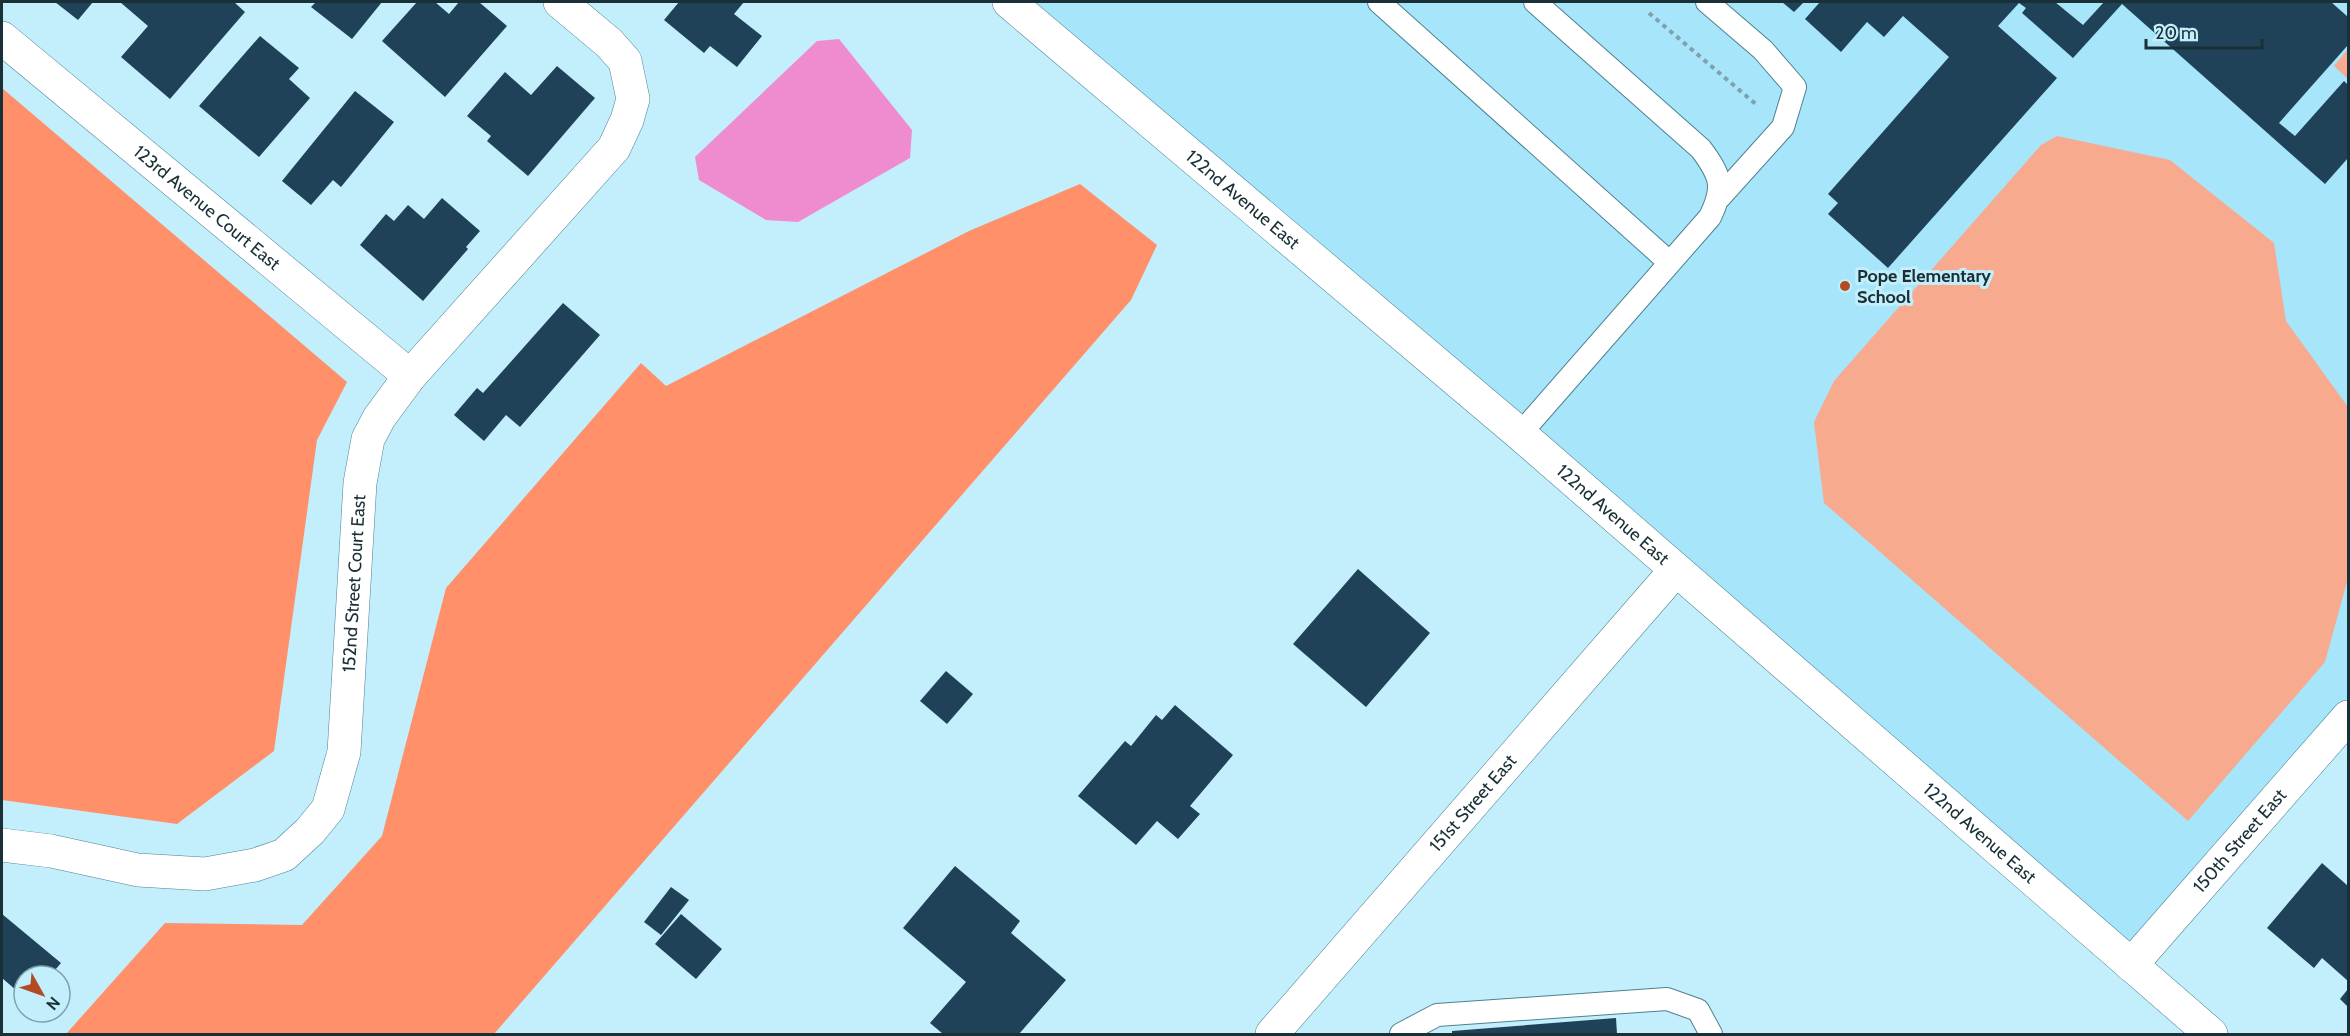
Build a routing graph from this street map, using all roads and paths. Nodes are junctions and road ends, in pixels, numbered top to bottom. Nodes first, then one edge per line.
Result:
1 (560, 2) edge
2 (1009, 2) edge
3 (1379, 2) edge
4 (1535, 2) edge
5 (1707, 2) edge
6 (1649, 13) dead end
7 (2, 38) edge
8 (1762, 109) dead end
9 (1720, 197) junction
10 (1669, 262) junction
11 (410, 376) junction
12 (1520, 434) junction
13 (1675, 571) junction
14 (2349, 717) edge
15 (2, 845) edge
16 (2131, 965) junction
17 (1281, 1031) edge
18 (1401, 1035) edge
19 (1711, 1035) edge
20 (2211, 1035) edge

1 - 11 street, 152nd Street Court East
2 - 12 street, 122nd Avenue East
3 - 10 lane
4 - 9 lane
5 - 9 lane
6 - 8 path
7 - 11 street, 123rd Avenue Court East
9 - 10 lane
10 - 12 lane
11 - 15 street, 152nd Street Court East
12 - 13 street, 122nd Avenue East
13 - 16 street, 122nd Avenue East
13 - 17 street, 151st Street East
14 - 16 street, 150th Street East
16 - 20 street, 122nd Avenue East
18 - 19 lane

